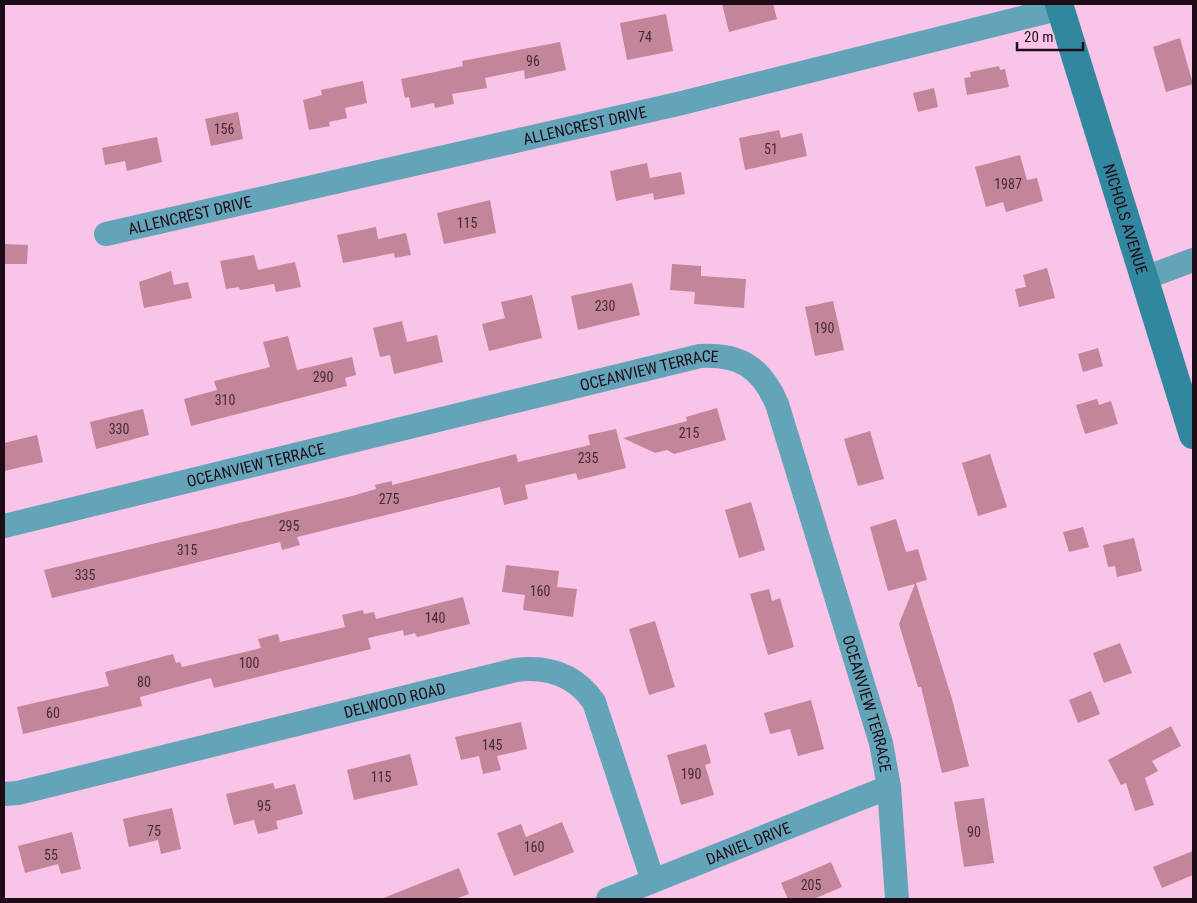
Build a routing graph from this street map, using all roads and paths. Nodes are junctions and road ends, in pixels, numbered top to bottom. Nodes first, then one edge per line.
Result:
1 (1060, 6) edge
2 (106, 234) dead end
3 (1193, 260) edge
4 (1145, 278) junction
5 (1193, 435) edge
6 (4, 526) edge
7 (889, 787) junction
8 (4, 794) edge
9 (653, 881) junction
10 (608, 899) edge
11 (897, 899) edge

1 - 2 street, ALLENCREST DRIVE
1 - 4 main road, NICHOLS AVENUE
3 - 4 street
4 - 5 main road, NICHOLS AVENUE
6 - 7 street, OCEANVIEW TERRACE
7 - 9 street, DANIEL DRIVE
7 - 11 street, OCEANVIEW TERRACE
8 - 9 street, DELWOOD ROAD
9 - 10 street, DANIEL DRIVE

